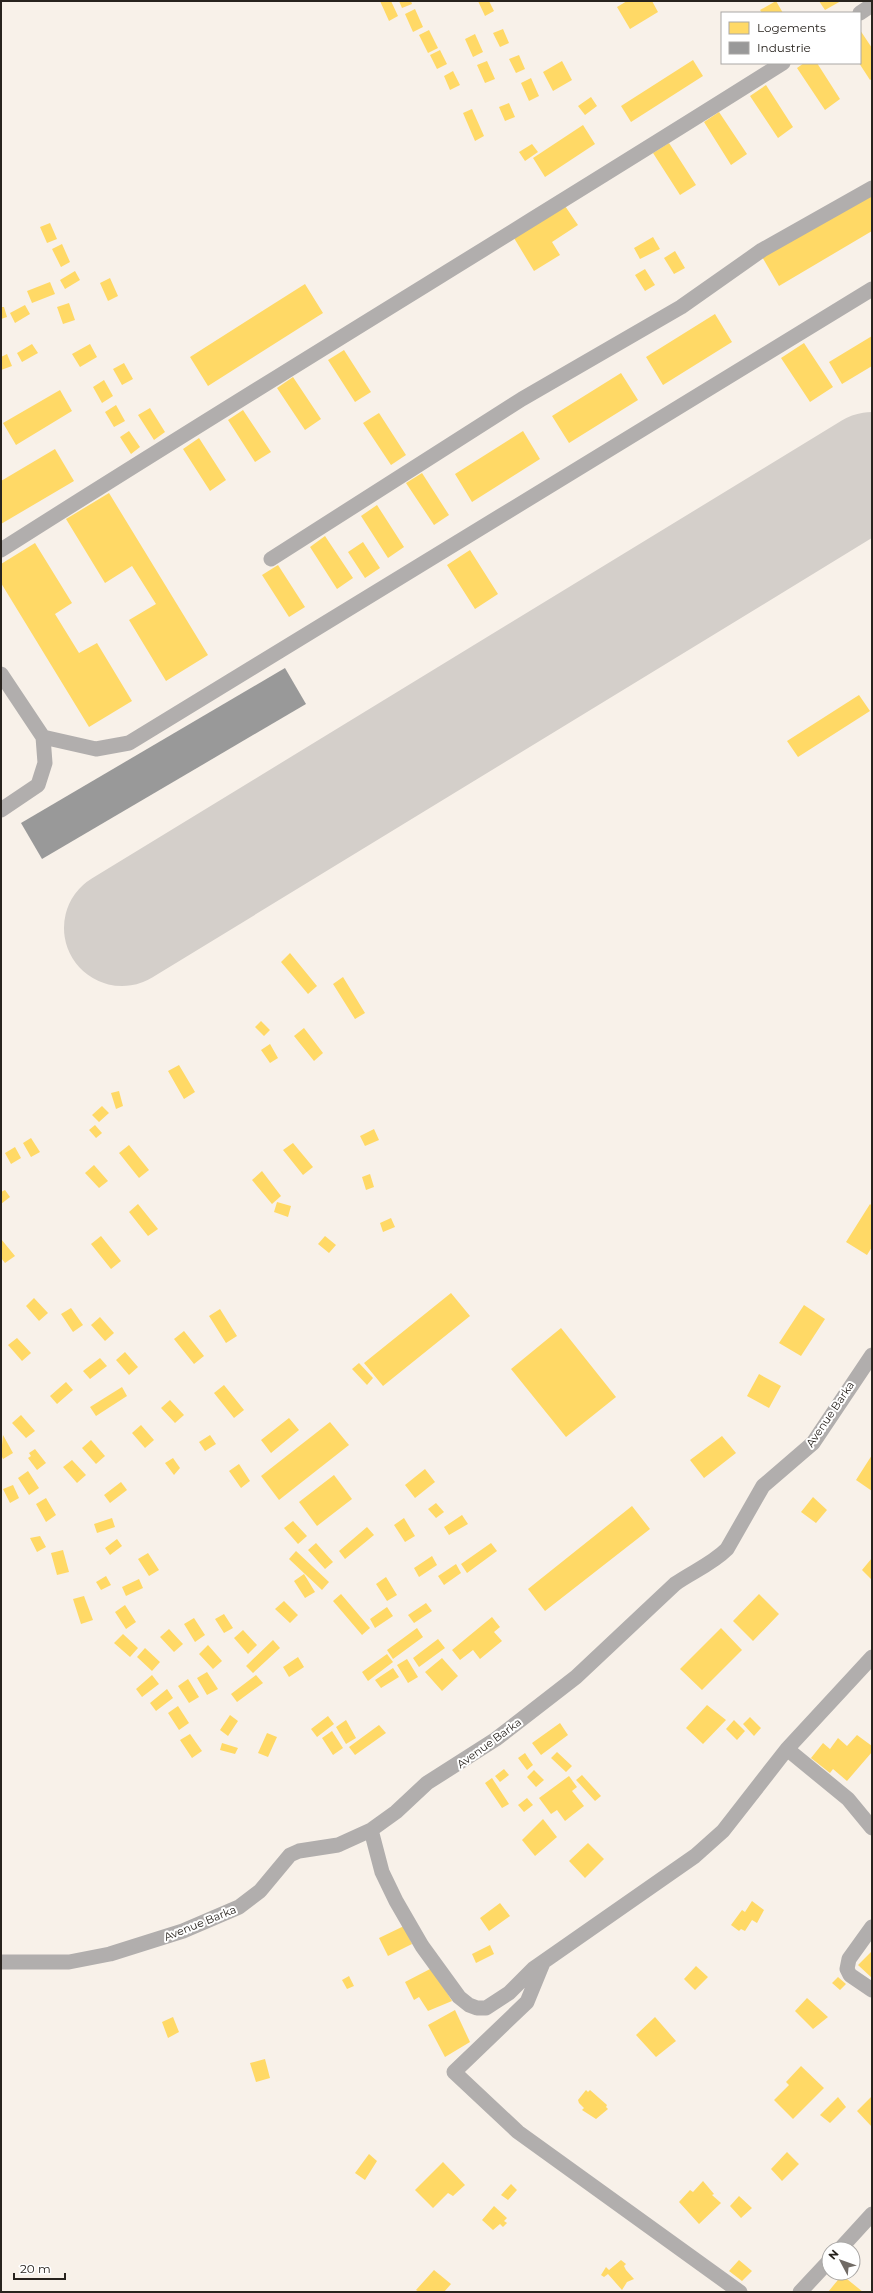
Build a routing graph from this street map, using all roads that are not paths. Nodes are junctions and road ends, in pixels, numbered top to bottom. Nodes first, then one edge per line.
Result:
1 (872, 5) edge
2 (861, 12) edge
3 (781, 64) edge
4 (872, 188) edge
5 (872, 289) edge
6 (1, 550) edge
7 (272, 559) dead end
8 (1, 674) edge
9 (42, 737) junction
10 (1, 810) edge
11 (872, 1355) edge
12 (872, 1657) edge
13 (787, 1749) junction
14 (872, 1828) edge
15 (370, 1830) junction
16 (872, 1927) edge
17 (544, 1961) junction
18 (1, 1962) edge
19 (872, 1990) edge
20 (872, 2214) edge
21 (847, 2241) edge
22 (821, 2270) edge
23 (740, 2292) edge
24 (800, 2292) edge

1 - 2 street
3 - 6 street
4 - 7 street
5 - 9 street
8 - 9 street
9 - 10 street
11 - 15 street, Avenue Barka
12 - 13 street
13 - 14 street
13 - 17 street
15 - 17 street
15 - 18 street, Avenue Barka
16 - 19 street
17 - 23 street
20 - 21 street
22 - 24 street

